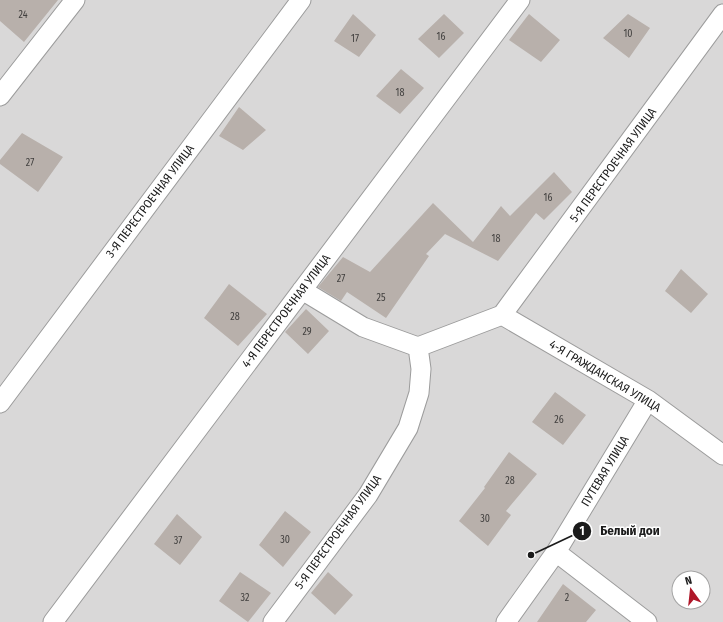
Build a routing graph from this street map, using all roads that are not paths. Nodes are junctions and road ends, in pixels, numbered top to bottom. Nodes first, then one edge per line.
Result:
1 (75, 0) edge
2 (301, 0) edge
3 (520, 0) edge
4 (723, 14) edge
5 (0, 96) edge
6 (302, 290) junction
7 (502, 315) junction
8 (418, 348) junction
9 (648, 400) junction
10 (0, 403) edge
11 (723, 455) edge
12 (556, 552) junction
13 (53, 622) edge
14 (273, 622) edge
15 (506, 622) edge
16 (647, 622) edge

1 - 5 street
2 - 10 street, 3-Я ПЕРЕСТРОЕЧНАЯ УЛИЦА
3 - 6 street, 4-Я ПЕРЕСТРОЕЧНАЯ УЛИЦА
4 - 7 street, 5-Я ПЕРЕСТРОЕЧНАЯ УЛИЦА
6 - 8 street
6 - 13 street, 4-Я ПЕРЕСТРОЕЧНАЯ УЛИЦА
7 - 8 street
7 - 9 street, 4-Я ГРАЖДАНСКАЯ УЛИЦА
8 - 14 street, 5-Я ПЕРЕСТРОЕЧНАЯ УЛИЦА
9 - 11 street, 4-Я ГРАЖДАНСКАЯ УЛИЦА
9 - 12 street, ПУТЕВАЯ УЛИЦА
12 - 15 street, ПУТЕВАЯ УЛИЦА
12 - 16 street

